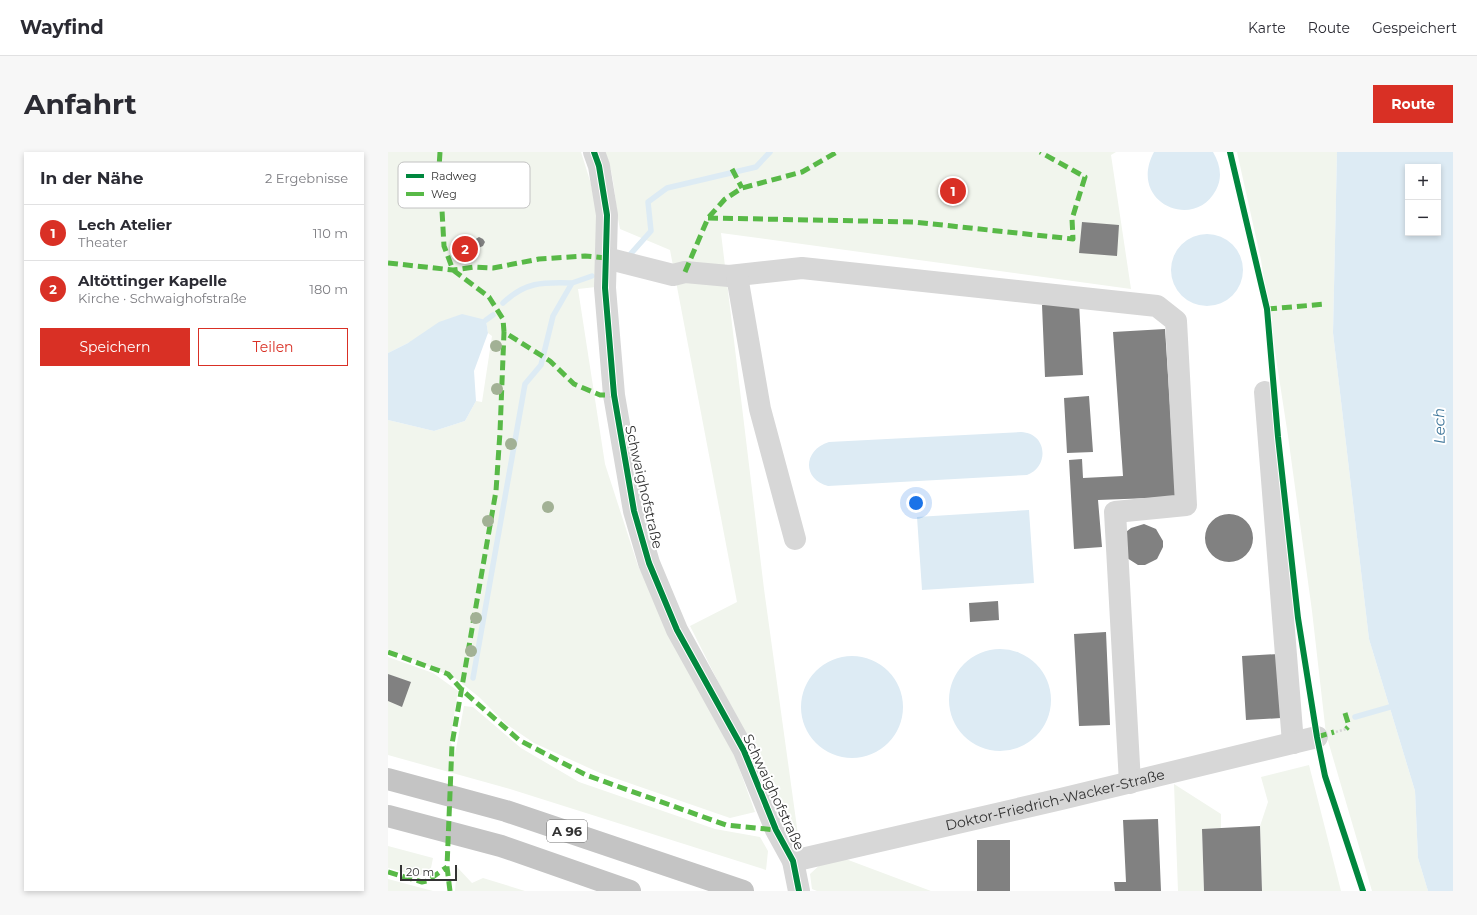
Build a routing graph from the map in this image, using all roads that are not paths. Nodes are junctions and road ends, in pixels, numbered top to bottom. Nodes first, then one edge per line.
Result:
1 (594, 152) edge
2 (606, 258) junction
3 (737, 276) junction
4 (1265, 392) dead end
5 (795, 539) dead end
6 (1325, 735) road end
7 (1293, 743) junction
8 (388, 779) edge
9 (1130, 783) junction
10 (388, 816) edge
11 (793, 861) junction
12 (630, 891) edge
13 (743, 891) edge
14 (799, 891) edge

1 - 2 street, Schwaighofstraße
2 - 3 street
2 - 11 street, Schwaighofstraße
3 - 5 street
3 - 9 street
4 - 7 street
6 - 7 street, Doktor-Friedrich-Wacker-Straße
7 - 9 street, Doktor-Friedrich-Wacker-Straße
8 - 13 highway, A 96
9 - 11 street, Doktor-Friedrich-Wacker-Straße
10 - 12 highway, A 96
11 - 14 street, Schwaighofstraße

